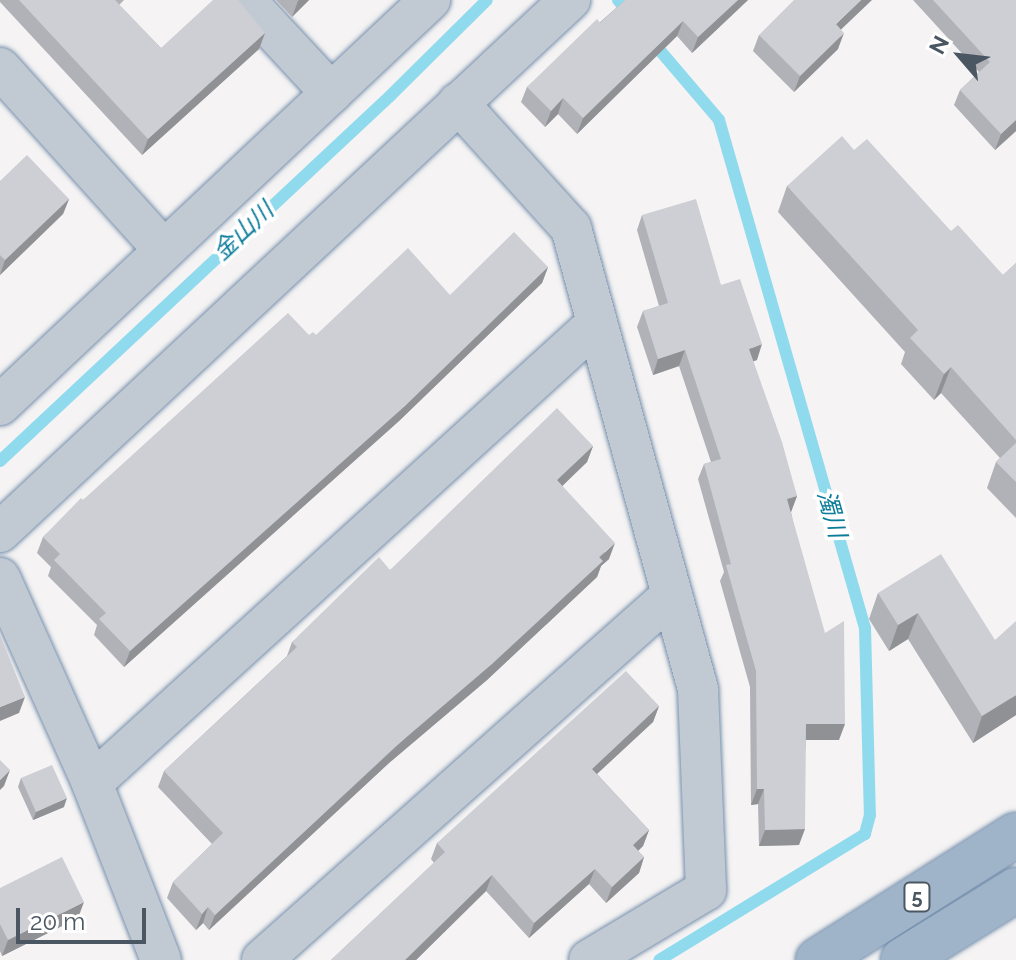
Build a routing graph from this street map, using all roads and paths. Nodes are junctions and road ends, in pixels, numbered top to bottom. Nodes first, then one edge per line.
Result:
1 (245, 0) edge
2 (430, 0) edge
3 (569, 1) edge
4 (0, 68) edge
5 (331, 93) junction
6 (458, 103) junction
7 (164, 250) junction
8 (597, 323) junction
9 (0, 405) edge
10 (0, 532) edge
11 (0, 578) edge
12 (672, 595) junction
13 (92, 783) junction
14 (1016, 835) edge
15 (1016, 890) edge
16 (925, 954) edge
17 (161, 960) edge
18 (262, 960) edge
19 (589, 960) edge
20 (818, 960) edge

1 - 5 street
2 - 5 street
3 - 6 street
4 - 7 street
5 - 7 street
6 - 8 street
6 - 10 street
7 - 9 street
8 - 12 street
8 - 13 street
11 - 13 street
12 - 18 street
12 - 19 street
13 - 17 street
14 - 20 highway, 5
15 - 16 highway, 5

